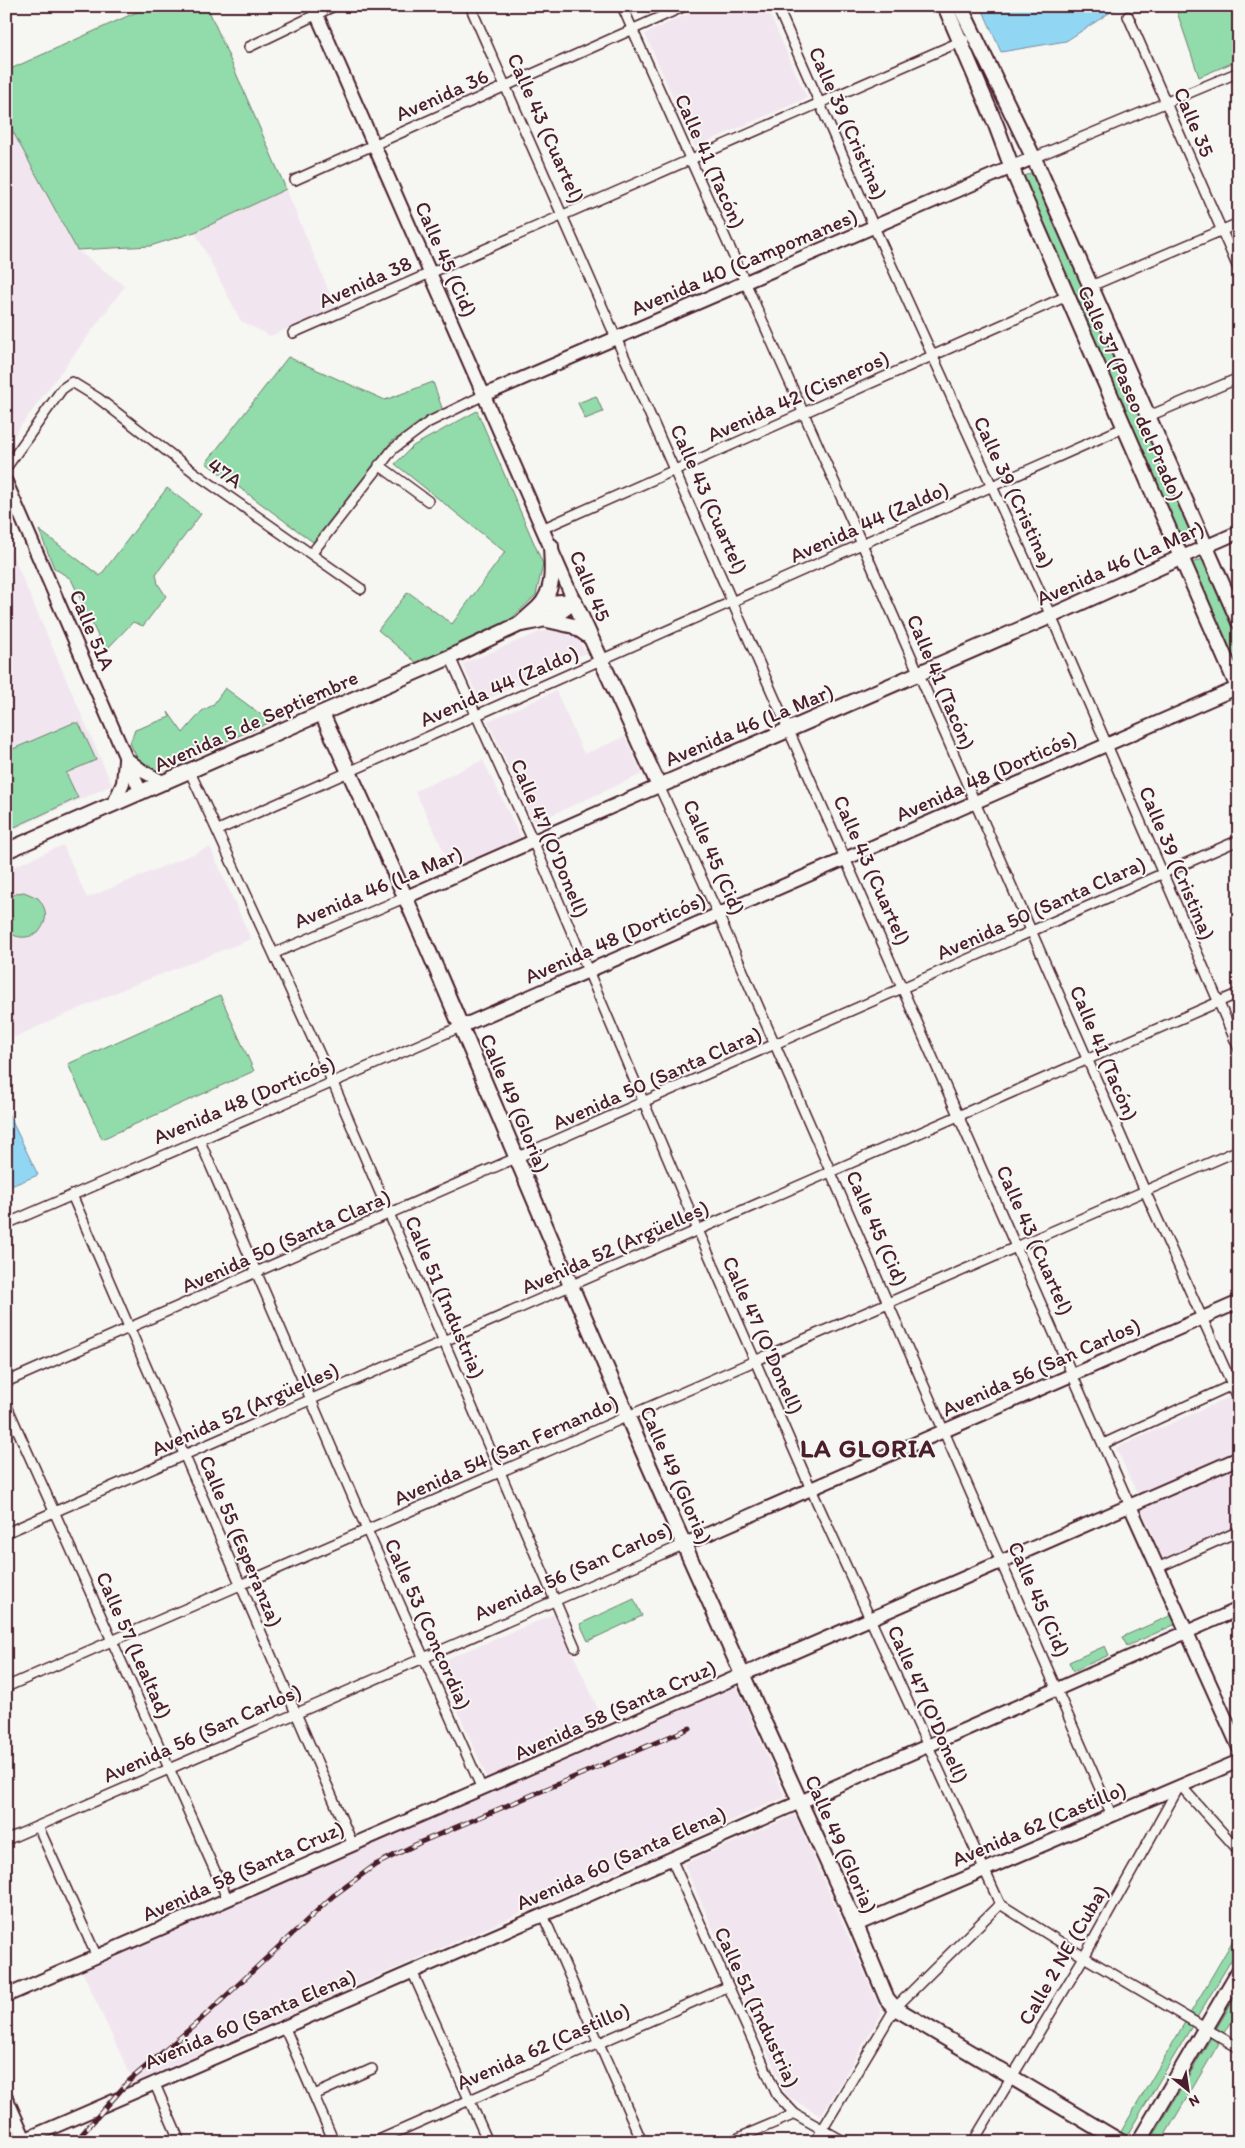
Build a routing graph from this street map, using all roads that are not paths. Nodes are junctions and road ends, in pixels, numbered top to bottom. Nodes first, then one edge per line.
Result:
1 (334, 6) edge
2 (470, 6) edge
3 (622, 6) edge
4 (685, 6) edge
5 (777, 6) edge
6 (945, 6) edge
7 (960, 6) edge
8 (315, 10) edge
9 (1128, 16) dead end
10 (632, 30) junction
11 (973, 36) junction
12 (960, 42) junction
13 (249, 47) dead end
14 (1239, 72) edge
15 (506, 86) junction
16 (820, 102) junction
17 (1167, 102) junction
18 (374, 144) junction
19 (1033, 158) junction
20 (690, 159) junction
21 (1012, 167) junction
22 (295, 180) dead end
23 (562, 215) junction
24 (1239, 223) edge
25 (874, 227) junction
26 (1221, 230) junction
27 (1239, 270) edge
28 (430, 273) junction
29 (745, 282) junction
30 (1091, 286) junction
31 (1067, 296) junction
32 (293, 333) dead end
33 (616, 338) junction
34 (932, 355) junction
35 (1239, 378) edge
36 (484, 395) junction
37 (803, 413) junction
38 (1149, 416) junction
39 (1124, 428) junction
40 (379, 464) junction
41 (6, 468) edge
42 (674, 470) junction
43 (6, 482) edge
44 (992, 486) junction
45 (428, 501) dead end
46 (544, 528) junction
47 (1239, 532) edge
48 (862, 544) junction
49 (552, 546) junction
50 (1205, 547) junction
51 (312, 553) junction
52 (1182, 557) junction
53 (362, 588) dead end
54 (574, 601) junction
55 (732, 601) junction
56 (539, 607) junction
57 (1051, 616) junction
58 (547, 620) junction
59 (1239, 622) edge
60 (520, 624) junction
61 (590, 637) junction
62 (450, 658) junction
63 (601, 660) junction
64 (919, 674) junction
65 (1238, 688) edge
66 (348, 702) junction
67 (322, 714) junction
68 (477, 715) junction
69 (295, 726) junction
70 (789, 730) junction
71 (336, 743) junction
72 (1106, 745) junction
73 (125, 758) junction
74 (349, 771) junction
75 (190, 772) junction
76 (165, 783) junction
77 (659, 786) junction
78 (141, 793) junction
79 (974, 803) junction
80 (113, 805) junction
81 (218, 830) junction
82 (533, 840) junction
83 (1239, 840) edge
84 (6, 851) edge
85 (845, 859) junction
86 (1162, 874) junction
87 (404, 898) junction
88 (718, 914) junction
89 (1033, 931) junction
90 (275, 953) junction
91 (588, 971) junction
92 (902, 989) junction
93 (1239, 993) edge
94 (1218, 1002) junction
95 (460, 1027) junction
96 (775, 1045) junction
97 (1239, 1050) edge
98 (1087, 1059) junction
99 (333, 1083) junction
100 (645, 1102) junction
101 (958, 1116) junction
102 (200, 1141) junction
103 (1239, 1150) edge
104 (518, 1159) junction
105 (830, 1172) junction
106 (1145, 1191) junction
107 (72, 1195) junction
108 (390, 1214) junction
109 (6, 1224) edge
110 (698, 1230) junction
111 (1016, 1247) junction
112 (256, 1273) junction
113 (571, 1285) junction
114 (1239, 1302) edge
115 (888, 1303) junction
116 (1202, 1318) junction
117 (129, 1328) junction
118 (445, 1341) junction
119 (755, 1361) junction
120 (1072, 1375) junction
121 (6, 1382) edge
122 (1232, 1385) junction
123 (310, 1399) junction
124 (1239, 1400) edge
125 (6, 1404) edge
126 (627, 1417) junction
127 (944, 1431) junction
128 (1103, 1444) junction
129 (184, 1455) junction
130 (1239, 1458) edge
131 (499, 1473) junction
132 (812, 1489) junction
133 (1130, 1506) junction
134 (56, 1511) junction
135 (367, 1530) junction
136 (1239, 1531) edge
137 (6, 1533) edge
138 (685, 1544) junction
139 (1001, 1562) junction
140 (1157, 1568) junction
141 (241, 1585) junction
142 (555, 1601) junction
143 (1239, 1609) edge
144 (870, 1620) junction
145 (1186, 1632) junction
146 (112, 1641) junction
147 (575, 1647) dead end
148 (425, 1658) junction
149 (744, 1675) junction
150 (6, 1687) edge
151 (1057, 1689) junction
152 (297, 1714) junction
153 (927, 1746) junction
154 (1239, 1748) edge
155 (1239, 1761) edge
156 (170, 1769) junction
157 (1180, 1784) junction
158 (482, 1789) junction
159 (800, 1802) junction
160 (1111, 1814) junction
161 (38, 1826) junction
162 (6, 1840) edge
163 (353, 1845) junction
164 (1239, 1850) edge
165 (671, 1858) junction
166 (984, 1869) junction
167 (228, 1900) junction
168 (1000, 1904) junction
169 (543, 1915) junction
170 (856, 1924) junction
171 (97, 1957) junction
172 (1084, 1957) junction
173 (412, 1971) junction
174 (1239, 1971) edge
175 (727, 1987) junction
176 (6, 1996) edge
177 (895, 2008) junction
178 (284, 2026) junction
179 (1205, 2028) junction
180 (598, 2043) junction
181 (1239, 2048) edge
182 (372, 2069) dead end
183 (1012, 2079) junction
184 (154, 2082) junction
185 (314, 2095) junction
186 (6, 2097) edge
187 (470, 2100) junction
188 (795, 2114) junction
189 (824, 2129) junction
190 (23, 2141) edge
191 (180, 2142) edge
192 (334, 2142) edge
193 (374, 2142) edge
194 (488, 2142) edge
195 (642, 2142) edge
196 (729, 2142) edge
197 (815, 2142) edge
198 (846, 2142) edge
199 (973, 2142) edge
200 (1121, 2142) edge
201 (1139, 2142) edge

1 - 8 street
2 - 15 street, Calle 43 (Cuartel)
3 - 10 street, Calle 41 (Tacón)
4 - 10 street, Avenida 36
5 - 16 street, Calle 39 (Cristina)
6 - 12 main road, Calle 37 (Paseo del Prado)
7 - 11 main road, Calle 37 (Paseo del Prado)
8 - 13 street
8 - 18 street, Calle 45 (Cid)
9 - 17 street, Calle 35
10 - 15 street, Avenida 36
10 - 20 street, Calle 41 (Tacón)
11 - 12 street, Avenida 38
11 - 19 main road, Calle 37 (Paseo del Prado)
12 - 16 street, Avenida 38
12 - 21 main road, Calle 37 (Paseo del Prado)
14 - 17 street, Avenida 40 (Campomanes)
15 - 18 street, Avenida 36
15 - 23 street, Calle 43 (Cuartel)
16 - 20 street, Avenida 38
16 - 25 street, Calle 39 (Cristina)
17 - 19 street, Avenida 40 (Campomanes)
17 - 26 street, Calle 35
18 - 22 street, Avenida 36
18 - 28 street, Calle 45 (Cid)
19 - 21 street, Avenida 40 (Campomanes)
19 - 30 main road, Calle 37 (Paseo del Prado)
20 - 23 street, Avenida 38
20 - 29 street, Calle 41 (Tacón)
21 - 25 street, Avenida 40 (Campomanes)
21 - 31 main road, Calle 37 (Paseo del Prado)
23 - 28 street, Avenida 38
23 - 33 street, Calle 43 (Cuartel)
24 - 26 street
25 - 29 street, Avenida 40 (Campomanes)
25 - 34 street, Calle 39 (Cristina)
26 - 27 street, Calle 35
26 - 30 street
28 - 32 street, Avenida 38
28 - 36 street, Calle 45 (Cid)
29 - 33 street, Avenida 40 (Campomanes)
29 - 37 street, Calle 41 (Tacón)
30 - 38 main road, Calle 37 (Paseo del Prado)
31 - 34 street, Avenida 42 (Cisneros)
31 - 39 main road, Calle 37 (Paseo del Prado)
33 - 36 street, Avenida 40 (Campomanes)
33 - 42 street, Calle 43 (Cuartel)
34 - 37 street, Avenida 42 (Cisneros)
34 - 44 street, Calle 39 (Cristina)
35 - 38 street
36 - 40 street, Avenida 40 (Campomanes)
36 - 46 street, Calle 45 (Cid)
37 - 42 street, Avenida 42 (Cisneros)
37 - 48 street, Calle 41 (Tacón)
38 - 50 main road, Calle 37 (Paseo del Prado)
39 - 44 street, Avenida 44 (Zaldo)
39 - 52 main road, Calle 37 (Paseo del Prado)
40 - 45 street
40 - 51 street, Avenida 40 (Campomanes)
41 - 51 street, 47A
42 - 46 street, Avenida 42 (Cisneros)
42 - 55 street, Calle 43 (Cuartel)
43 - 73 street, Calle 51A
44 - 48 street, Avenida 44 (Zaldo)
44 - 57 street, Calle 39 (Cristina)
46 - 49 street, Calle 45
47 - 50 street, Avenida 46 (La Mar)
48 - 55 street, Avenida 44 (Zaldo)
48 - 64 street, Calle 41 (Tacón)
49 - 54 street, Calle 45
49 - 56 main road
50 - 52 street, Avenida 46 (La Mar)
50 - 59 main road, Calle 37 (Paseo del Prado)
51 - 53 street, 47A
52 - 57 main road, Avenida 46 (La Mar)
52 - 65 main road, Calle 37 (Paseo del Prado)
54 - 56 main road, Avenida 5 de Septiembre
54 - 58 main road, Avenida 5 de Septiembre
54 - 61 main road, Calle 45
55 - 63 street, Avenida 44 (Zaldo)
55 - 70 street, Calle 43 (Cuartel)
56 - 60 main road, Avenida 5 de Septiembre
57 - 64 main road, Avenida 46 (La Mar)
57 - 72 street, Calle 39 (Cristina)
58 - 60 main road, Avenida 5 de Septiembre
58 - 61 main road
60 - 62 main road, Avenida 5 de Septiembre
61 - 63 main road, Calle 45
62 - 66 main road, Avenida 5 de Septiembre
62 - 68 street, Calle 47 (O'Donell)
63 - 68 street, Avenida 44 (Zaldo)
63 - 77 main road, Calle 45 (Cid)
64 - 70 main road, Avenida 46 (La Mar)
64 - 79 street, Calle 41 (Tacón)
65 - 72 street, Avenida 48 (Dorticós)
66 - 67 main road, Avenida 5 de Septiembre
66 - 71 main road
67 - 69 main road, Avenida 5 de Septiembre
67 - 71 main road, Calle 49 (Gloria)
68 - 74 street, Avenida 44 (Zaldo)
68 - 82 street, Calle 47 (O'Donell)
69 - 71 main road
69 - 75 main road, Avenida 5 de Septiembre
70 - 77 main road, Avenida 46 (La Mar)
70 - 85 street, Calle 43 (Cuartel)
71 - 74 main road, Calle 49 (Gloria)
72 - 79 street, Avenida 48 (Dorticós)
72 - 86 street, Calle 39 (Cristina)
73 - 76 street
73 - 78 street, Calle 51A
73 - 80 street
74 - 81 street, Avenida 44 (Zaldo)
74 - 87 main road, Calle 49 (Gloria)
75 - 76 main road, Avenida 5 de Septiembre
75 - 81 street, Calle 51 (Industria)
76 - 78 main road, Avenida 5 de Septiembre
77 - 82 street, Avenida 46 (La Mar)
77 - 88 street, Calle 45 (Cid)
78 - 80 main road, Avenida 5 de Septiembre
79 - 85 street, Avenida 48 (Dorticós)
79 - 89 street, Calle 41 (Tacón)
80 - 84 main road, Avenida 5 de Septiembre
81 - 90 street, Calle 51 (Industria)
82 - 87 street, Avenida 46 (La Mar)
82 - 91 street, Calle 47 (O'Donell)
83 - 86 street, Avenida 50 (Santa Clara)
85 - 88 street, Avenida 48 (Dorticós)
85 - 92 street, Calle 43 (Cuartel)
86 - 89 street, Avenida 50 (Santa Clara)
86 - 94 street, Calle 39 (Cristina)
87 - 90 street, Avenida 46 (La Mar)
87 - 95 main road, Calle 49 (Gloria)
88 - 91 street, Avenida 48 (Dorticós)
88 - 96 street, Calle 45 (Cid)
89 - 92 street, Avenida 50 (Santa Clara)
89 - 98 street, Calle 41 (Tacón)
90 - 99 street, Calle 51 (Industria)
91 - 95 street, Avenida 48 (Dorticós)
91 - 100 street, Calle 47 (O'Donell)
92 - 96 street, Avenida 50 (Santa Clara)
92 - 101 street, Calle 43 (Cuartel)
93 - 94 street, Avenida 52 (Argüelles)
94 - 97 street, Calle 39 (Cristina)
94 - 98 street, Avenida 52 (Argüelles)
95 - 99 street, Avenida 48 (Dorticós)
95 - 104 main road, Calle 49 (Gloria)
96 - 100 street, Avenida 50 (Santa Clara)
96 - 105 street, Calle 45 (Cid)
98 - 101 street, Avenida 52 (Argüelles)
98 - 106 street, Calle 41 (Tacón)
99 - 102 street, Avenida 48 (Dorticós)
99 - 108 street, Calle 51 (Industria)
100 - 104 street, Avenida 50 (Santa Clara)
100 - 110 street, Calle 47 (O'Donell)
101 - 105 street, Avenida 52 (Argüelles)
101 - 111 street, Calle 43 (Cuartel)
102 - 107 street, Avenida 48 (Dorticós)
102 - 112 street, Calle 53 (Concordia)
103 - 106 street, Avenida 54 (San Fernando)
104 - 108 street, Avenida 50 (Santa Clara)
104 - 113 main road, Calle 49 (Gloria)
105 - 110 street, Avenida 52 (Argüelles)
105 - 115 street, Calle 45 (Cid)
106 - 111 street, Avenida 54 (San Fernando)
106 - 116 street, Calle 41 (Tacón)
107 - 109 street, Avenida 48 (Dorticós)
107 - 117 street, Calle 55 (Esperanza)
108 - 112 street, Avenida 50 (Santa Clara)
108 - 118 street, Calle 51 (Industria)
110 - 113 street, Avenida 52 (Argüelles)
110 - 119 street, Calle 47 (O'Donell)
111 - 115 street, Avenida 54 (San Fernando)
111 - 120 street, Calle 43 (Cuartel)
112 - 117 street, Avenida 50 (Santa Clara)
112 - 123 street, Calle 53 (Concordia)
113 - 118 street, Avenida 52 (Argüelles)
113 - 126 main road, Calle 49 (Gloria)
114 - 116 street, Avenida 56 (San Carlos)
115 - 119 street, Avenida 54 (San Fernando)
115 - 127 street, Calle 45 (Cid)
116 - 120 street, Avenida 56 (San Carlos)
116 - 122 street, Calle 41 (Tacón)
117 - 121 street, Avenida 50 (Santa Clara)
117 - 129 street, Calle 55 (Esperanza)
118 - 123 street, Avenida 52 (Argüelles)
118 - 131 street, Calle 51 (Industria)
119 - 126 street, Avenida 54 (San Fernando)
119 - 132 street, Calle 47 (O'Donell)
120 - 127 street, Avenida 56 (San Carlos)
120 - 128 street, Calle 43 (Cuartel)
122 - 124 street, Calle 41 (Tacón)
122 - 128 street
123 - 129 street, Avenida 52 (Argüelles)
123 - 135 street, Calle 53 (Concordia)
125 - 134 street, Calle 57 (Lealtad)
126 - 131 street, Avenida 54 (San Fernando)
126 - 138 main road, Calle 49 (Gloria)
127 - 132 street, Avenida 56 (San Carlos)
127 - 139 street, Calle 45 (Cid)
128 - 133 street, Calle 43 (Cuartel)
129 - 134 street, Avenida 52 (Argüelles)
129 - 141 street, Calle 55 (Esperanza)
130 - 133 street, Avenida 58 (Santa Cruz)
131 - 135 street, Avenida 54 (San Fernando)
131 - 142 street, Calle 51 (Industria)
132 - 138 street, Avenida 56 (San Carlos)
132 - 144 street, Calle 47 (O'Donell)
133 - 139 street, Avenida 58 (Santa Cruz)
133 - 140 street, Calle 43 (Cuartel)
134 - 137 street, Avenida 52 (Argüelles)
134 - 146 street, Calle 57 (Lealtad)
135 - 141 street, Avenida 54 (San Fernando)
135 - 148 street, Calle 53 (Concordia)
136 - 140 street
138 - 142 street, Avenida 56 (San Carlos)
138 - 149 main road, Calle 49 (Gloria)
139 - 144 street, Avenida 58 (Santa Cruz)
139 - 151 street, Calle 45 (Cid)
140 - 145 street, Calle 43 (Cuartel)
141 - 146 street, Avenida 54 (San Fernando)
141 - 152 street, Calle 55 (Esperanza)
142 - 147 street, Calle 51 (Industria)
142 - 148 street, Avenida 56 (San Carlos)
143 - 145 street, Avenida 60 (Santa Elena)
144 - 149 street, Avenida 58 (Santa Cruz)
144 - 153 street, Calle 47 (O'Donell)
145 - 151 street, Avenida 60 (Santa Elena)
145 - 154 street, Calle 43 (Cuartel)
146 - 150 street, Avenida 54 (San Fernando)
146 - 156 street, Calle 57 (Lealtad)
148 - 152 street, Avenida 56 (San Carlos)
148 - 158 street, Calle 53 (Concordia)
149 - 158 street, Avenida 58 (Santa Cruz)
149 - 159 main road, Calle 49 (Gloria)
151 - 153 street, Avenida 60 (Santa Elena)
151 - 160 street, Calle 45 (Cid)
152 - 156 street, Avenida 56 (San Carlos)
152 - 163 street, Calle 55 (Esperanza)
153 - 159 street, Avenida 60 (Santa Elena)
153 - 166 street, Calle 47 (O'Donell)
155 - 157 street, Avenida 62 (Castillo)
156 - 161 street, Avenida 56 (San Carlos)
156 - 167 street, Calle 57 (Lealtad)
157 - 160 street, Avenida 62 (Castillo)
157 - 164 street
157 - 172 street, Calle 2 NE (Cuba)
158 - 163 street, Avenida 58 (Santa Cruz)
159 - 165 street, Avenida 60 (Santa Elena)
159 - 170 main road, Calle 49 (Gloria)
160 - 166 street, Avenida 62 (Castillo)
161 - 162 street, Avenida 56 (San Carlos)
161 - 171 street
163 - 167 street, Avenida 58 (Santa Cruz)
165 - 169 street, Avenida 60 (Santa Elena)
165 - 175 street, Calle 51 (Industria)
166 - 168 street, Calle 47 (O'Donell)
166 - 170 street, Avenida 62 (Castillo)
167 - 171 street, Avenida 58 (Santa Cruz)
168 - 172 street
168 - 177 street
169 - 173 street, Avenida 60 (Santa Elena)
169 - 180 street
170 - 177 main road, Calle 49 (Gloria)
171 - 176 street, Avenida 58 (Santa Cruz)
172 - 179 street
172 - 183 street, Calle 2 NE (Cuba)
173 - 178 street, Avenida 60 (Santa Elena)
173 - 187 street
174 - 179 main road
175 - 180 street, Avenida 62 (Castillo)
175 - 188 street, Calle 51 (Industria)
177 - 183 main road, Calle 49 (Gloria)
177 - 189 street
178 - 184 street, Avenida 60 (Santa Elena)
178 - 185 street
179 - 181 street
179 - 201 main road
180 - 187 street, Avenida 62 (Castillo)
180 - 195 street
182 - 185 street
183 - 199 street, Calle 2 NE (Cuba)
183 - 200 main road, Calle 49 (Gloria)
184 - 190 street, Avenida 60 (Santa Elena)
184 - 191 street
185 - 192 street
186 - 190 street
187 - 193 street, Avenida 62 (Castillo)
187 - 194 street
188 - 189 street, Calle 51 (Industria)
188 - 196 street
189 - 197 street
189 - 198 street, Calle 51 (Industria)

